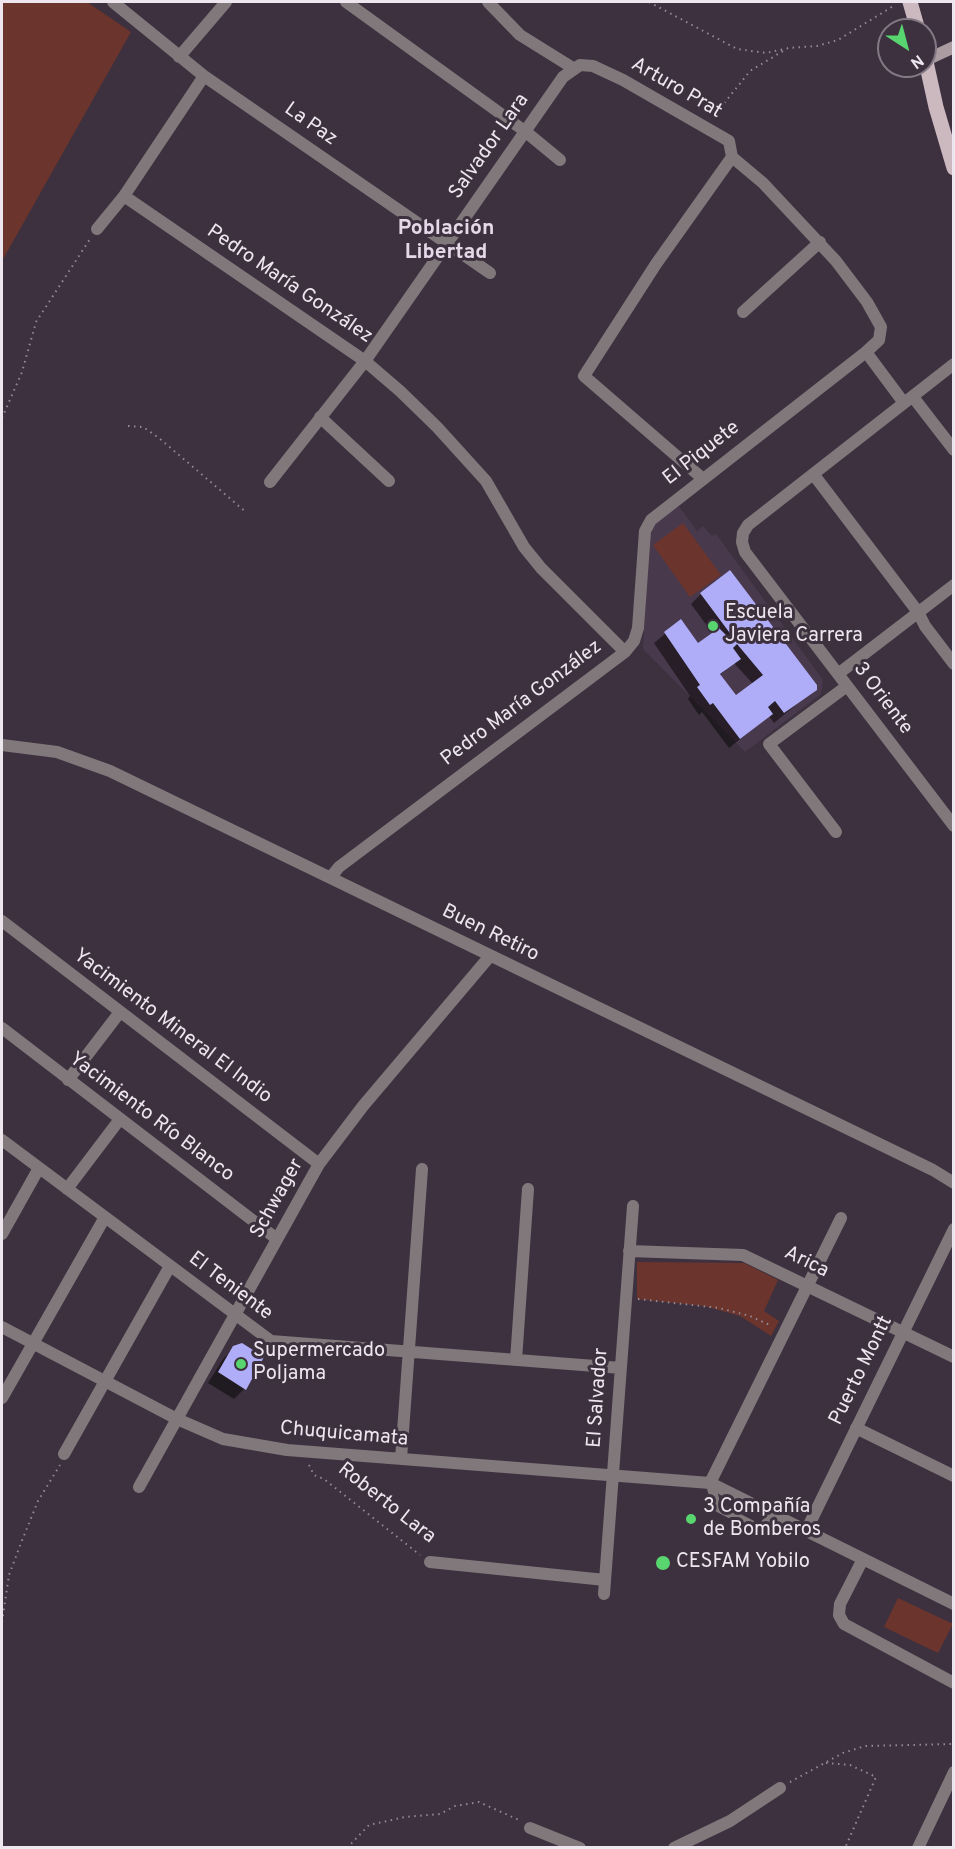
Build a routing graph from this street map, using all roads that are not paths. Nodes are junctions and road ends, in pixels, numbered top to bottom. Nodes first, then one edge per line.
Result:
1 (113, 2) edge
2 (226, 2) edge
3 (346, 2) edge
4 (488, 2) edge
5 (910, 2) edge
6 (915, 18) edge
7 (954, 47) edge
8 (937, 53) edge
9 (179, 57) junction
10 (573, 68) junction
11 (204, 76) junction
12 (929, 78) edge
13 (526, 132) junction
14 (732, 157) junction
15 (560, 160) dead end
16 (954, 168) edge
17 (124, 196) junction
18 (97, 230) road end
19 (820, 242) junction
20 (446, 243) junction
21 (490, 273) dead end
22 (743, 312) dead end
23 (882, 332) joint
24 (866, 352) junction
25 (365, 360) junction
26 (954, 364) edge
27 (908, 400) junction
28 (320, 417) junction
29 (954, 450) edge
30 (814, 475) junction
31 (702, 478) junction
32 (389, 481) dead end
33 (270, 482) dead end
34 (954, 585) edge
35 (918, 612) junction
36 (625, 652) junction
37 (954, 664) edge
38 (838, 674) junction
39 (847, 686) junction
40 (2, 745) edge
41 (954, 826) edge
42 (836, 832) dead end
43 (331, 877) junction
44 (2, 921) edge
45 (490, 956) junction
46 (120, 1012) junction
47 (2, 1029) edge
48 (68, 1080) junction
49 (120, 1119) junction
50 (2, 1140) edge
51 (319, 1164) junction
52 (39, 1168) junction
53 (422, 1169) dead end
54 (954, 1183) edge
55 (68, 1189) junction
56 (528, 1189) dead end
57 (633, 1206) dead end
58 (105, 1217) junction
59 (841, 1218) dead end
60 (954, 1229) edge
61 (2, 1234) edge
62 (277, 1239) junction
63 (629, 1251) junction
64 (170, 1266) junction
65 (808, 1285) junction
66 (235, 1315) junction
67 (2, 1327) edge
68 (903, 1332) junction
69 (32, 1343) junction
70 (408, 1353) junction
71 (954, 1357) edge
72 (516, 1360) junction
73 (621, 1368) junction
74 (105, 1382) junction
75 (2, 1398) edge
76 (177, 1419) junction
77 (856, 1428) junction
78 (64, 1454) road end
79 (400, 1459) junction
80 (613, 1476) junction
81 (954, 1476) edge
82 (710, 1483) junction
83 (139, 1487) dead end
84 (774, 1515) junction
85 (806, 1531) junction
86 (863, 1559) junction
87 (430, 1562) road end
88 (605, 1580) junction
89 (604, 1594) dead end
90 (954, 1604) edge
91 (954, 1683) edge
92 (954, 1772) edge
93 (780, 1788) road end
94 (530, 1828) road end
95 (580, 1848) edge
96 (674, 1848) edge
97 (918, 1848) edge

1 - 9 street, La Paz
2 - 9 street
3 - 13 street
4 - 10 street, Arturo Prat
5 - 6 main road
7 - 8 street
9 - 11 street, La Paz
10 - 13 street, Salvador Lara
10 - 14 street, Arturo Prat
11 - 17 street
11 - 20 street, La Paz
12 - 16 main road
13 - 15 street
13 - 20 street, Salvador Lara
14 - 19 street, Arturo Prat
14 - 31 street
17 - 18 street
17 - 25 street, Pedro María González
19 - 22 street
19 - 23 street, Arturo Prat
20 - 21 street, La Paz
20 - 25 street, Salvador Lara
23 - 24 street, El Piquete
24 - 27 street
24 - 31 street, El Piquete
25 - 28 street, Salvador Lara
25 - 36 street, Pedro María González
26 - 27 street
27 - 29 street
27 - 30 street
28 - 32 street
28 - 33 street, Salvador Lara
30 - 35 street
30 - 38 street, 3 Oriente
31 - 36 street, El Piquete
34 - 35 street
35 - 37 street
35 - 38 street
36 - 43 street, Pedro María González
38 - 39 street, 3 Oriente
39 - 41 street, 3 Oriente
39 - 42 street
40 - 43 street, Buen Retiro
43 - 45 street, Buen Retiro
44 - 46 street, Yacimiento Mineral El Indio
45 - 51 street, Schwager
45 - 54 street, Buen Retiro
46 - 48 street
46 - 51 street, Yacimiento Mineral El Indio
47 - 48 street, Yacimiento Río Blanco
48 - 49 street, Yacimiento Río Blanco
49 - 55 street
49 - 62 street, Yacimiento Río Blanco
50 - 52 street, El Teniente
51 - 62 street, Schwager
52 - 55 street, El Teniente
52 - 61 street
53 - 70 street
55 - 58 street, El Teniente
56 - 72 street
57 - 63 street, El Salvador
58 - 64 street, El Teniente
58 - 69 street
59 - 65 street
60 - 68 street, Puerto Montt
62 - 66 street, Schwager
63 - 65 street, Arica
63 - 73 street, El Salvador
64 - 66 street, El Teniente
64 - 74 street
65 - 68 street, Arica
65 - 82 street
66 - 70 street, El Teniente
66 - 76 street, Schwager
67 - 69 street, Chuquicamata
68 - 71 street, Arica
68 - 77 street, Puerto Montt
69 - 74 street, Chuquicamata
69 - 75 street
70 - 72 street, El Teniente
70 - 79 street
72 - 73 street, El Teniente
73 - 80 street, El Salvador
74 - 76 street, Chuquicamata
74 - 78 street
76 - 79 street, Chuquicamata
76 - 83 street, Schwager
77 - 81 street
77 - 85 street, Puerto Montt
79 - 80 street, Chuquicamata
80 - 82 street, Chuquicamata
80 - 88 street, El Salvador
82 - 84 street
82 - 84 lane
84 - 85 street
85 - 86 street
86 - 90 street
86 - 91 street
87 - 88 street, Roberto Lara
88 - 89 street, El Salvador
92 - 97 street
93 - 96 street
94 - 95 street

